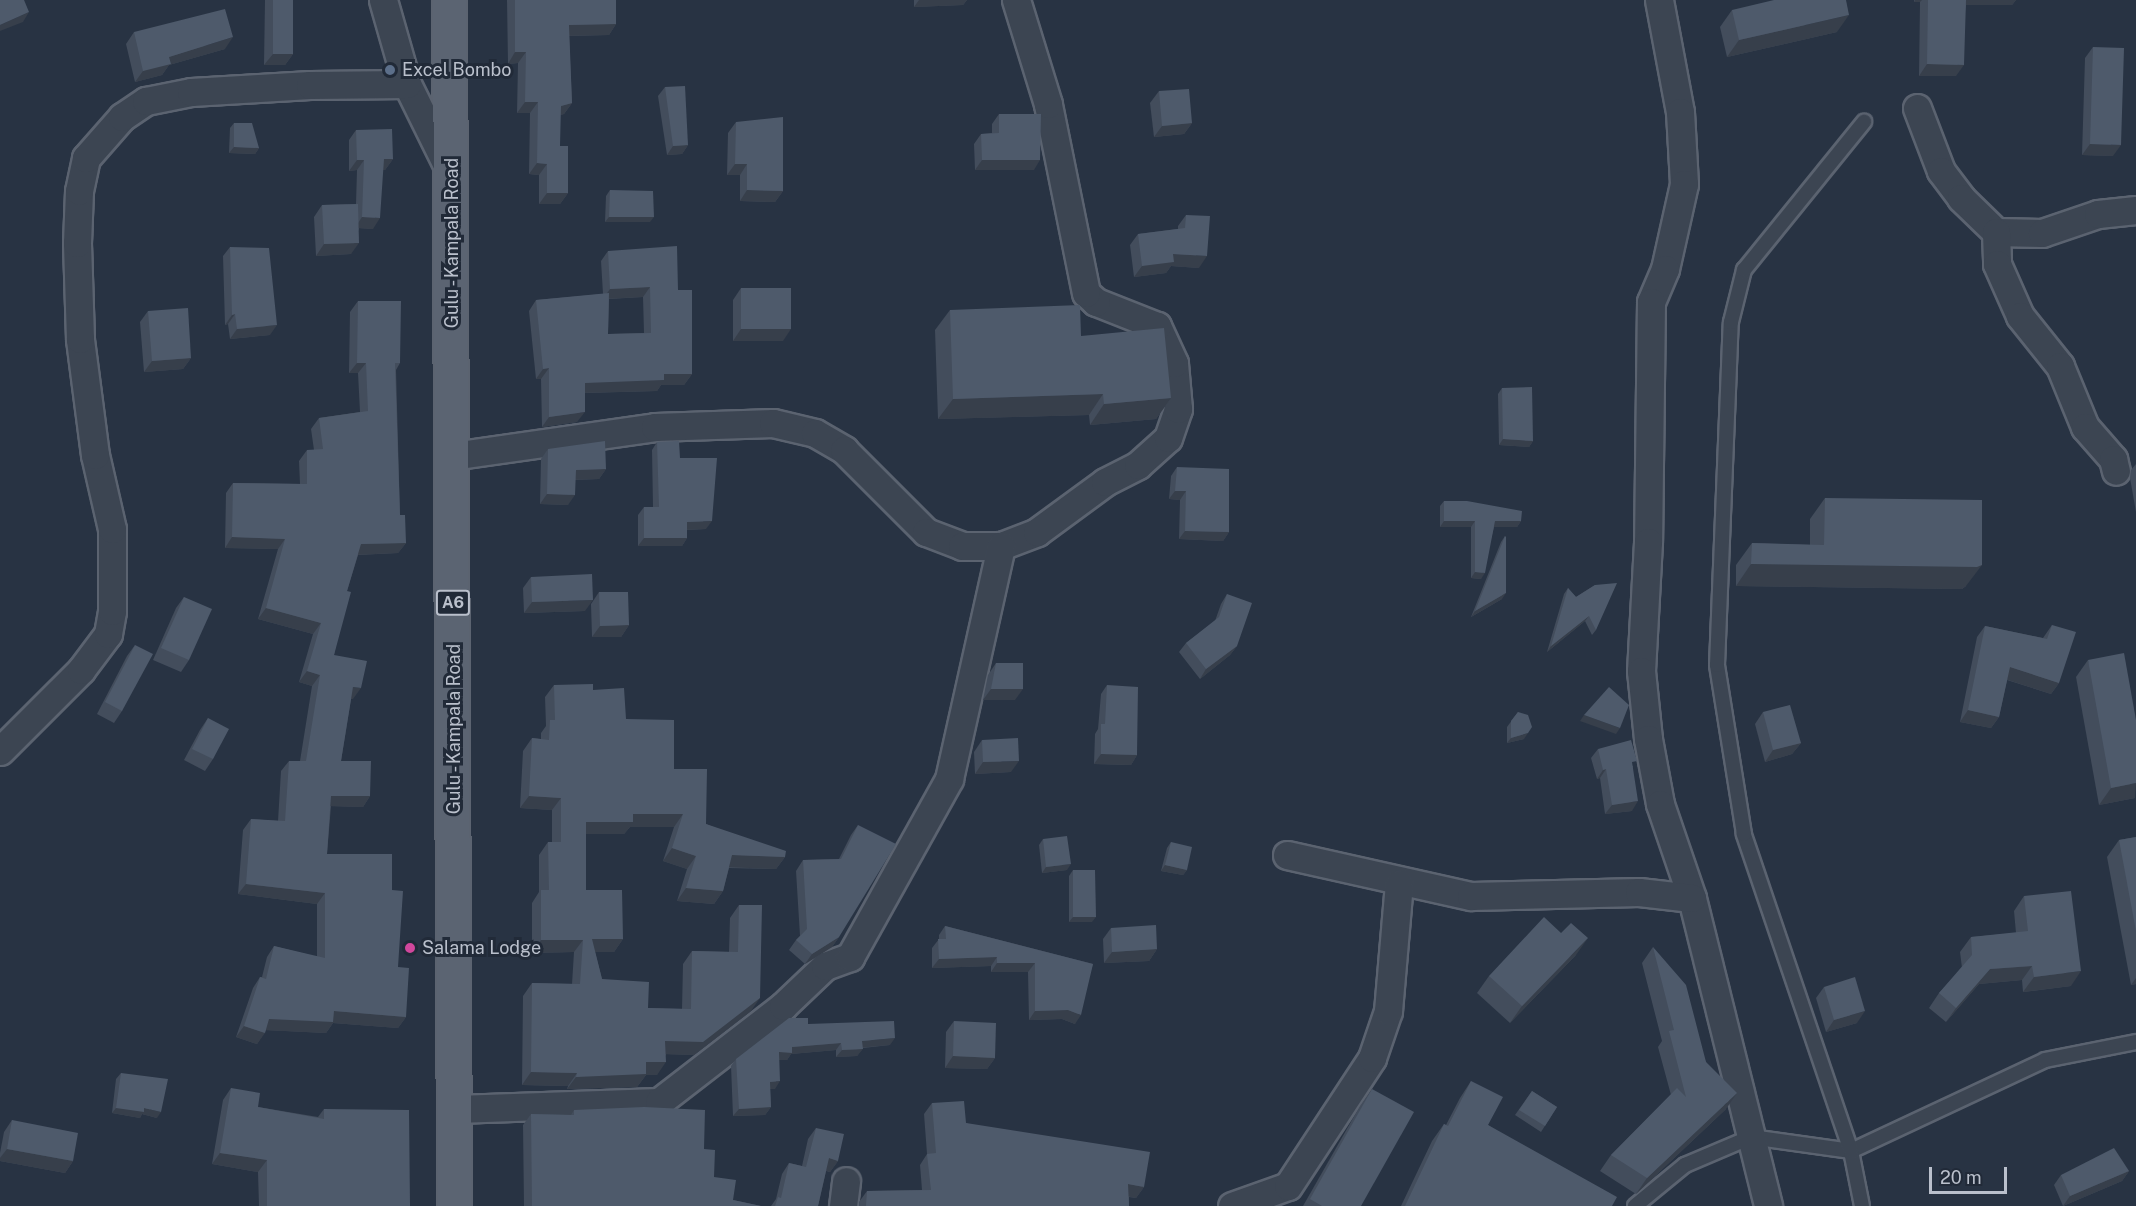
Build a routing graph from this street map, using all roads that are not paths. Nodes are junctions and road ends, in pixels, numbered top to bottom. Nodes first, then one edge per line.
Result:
1 (383, 0) edge
2 (449, 0) edge
3 (1016, 0) edge
4 (1659, 0) edge
5 (407, 84) junction
6 (1917, 108) dead end
7 (1864, 122) dead end
8 (452, 174) junction
9 (2136, 210) edge
10 (1996, 232) junction
11 (452, 456) junction
12 (2116, 471) dead end
13 (1001, 546) junction
14 (0, 751) edge
15 (1287, 855) dead end
16 (1399, 883) junction
17 (1692, 898) junction
18 (2136, 1042) edge
19 (455, 1109) junction
20 (1751, 1137) junction
21 (1851, 1151) junction
22 (454, 1206) edge
23 (1232, 1206) edge
24 (1635, 1206) edge
25 (1767, 1206) edge
26 (1862, 1206) edge

1 - 5 street
2 - 8 main road, Gulu - Kampala Road / A6
3 - 13 street
4 - 17 street
5 - 8 street
5 - 14 street
6 - 10 street
7 - 21 lane
8 - 11 main road, Gulu - Kampala Road / A6
9 - 10 street
10 - 12 street
11 - 13 street
11 - 19 main road, Gulu - Kampala Road / A6
13 - 19 street
15 - 16 street
16 - 17 street
16 - 23 street
17 - 20 street
18 - 21 lane
19 - 22 main road, Gulu - Kampala Road / A6
20 - 21 lane
20 - 24 lane
20 - 25 street
21 - 26 lane

